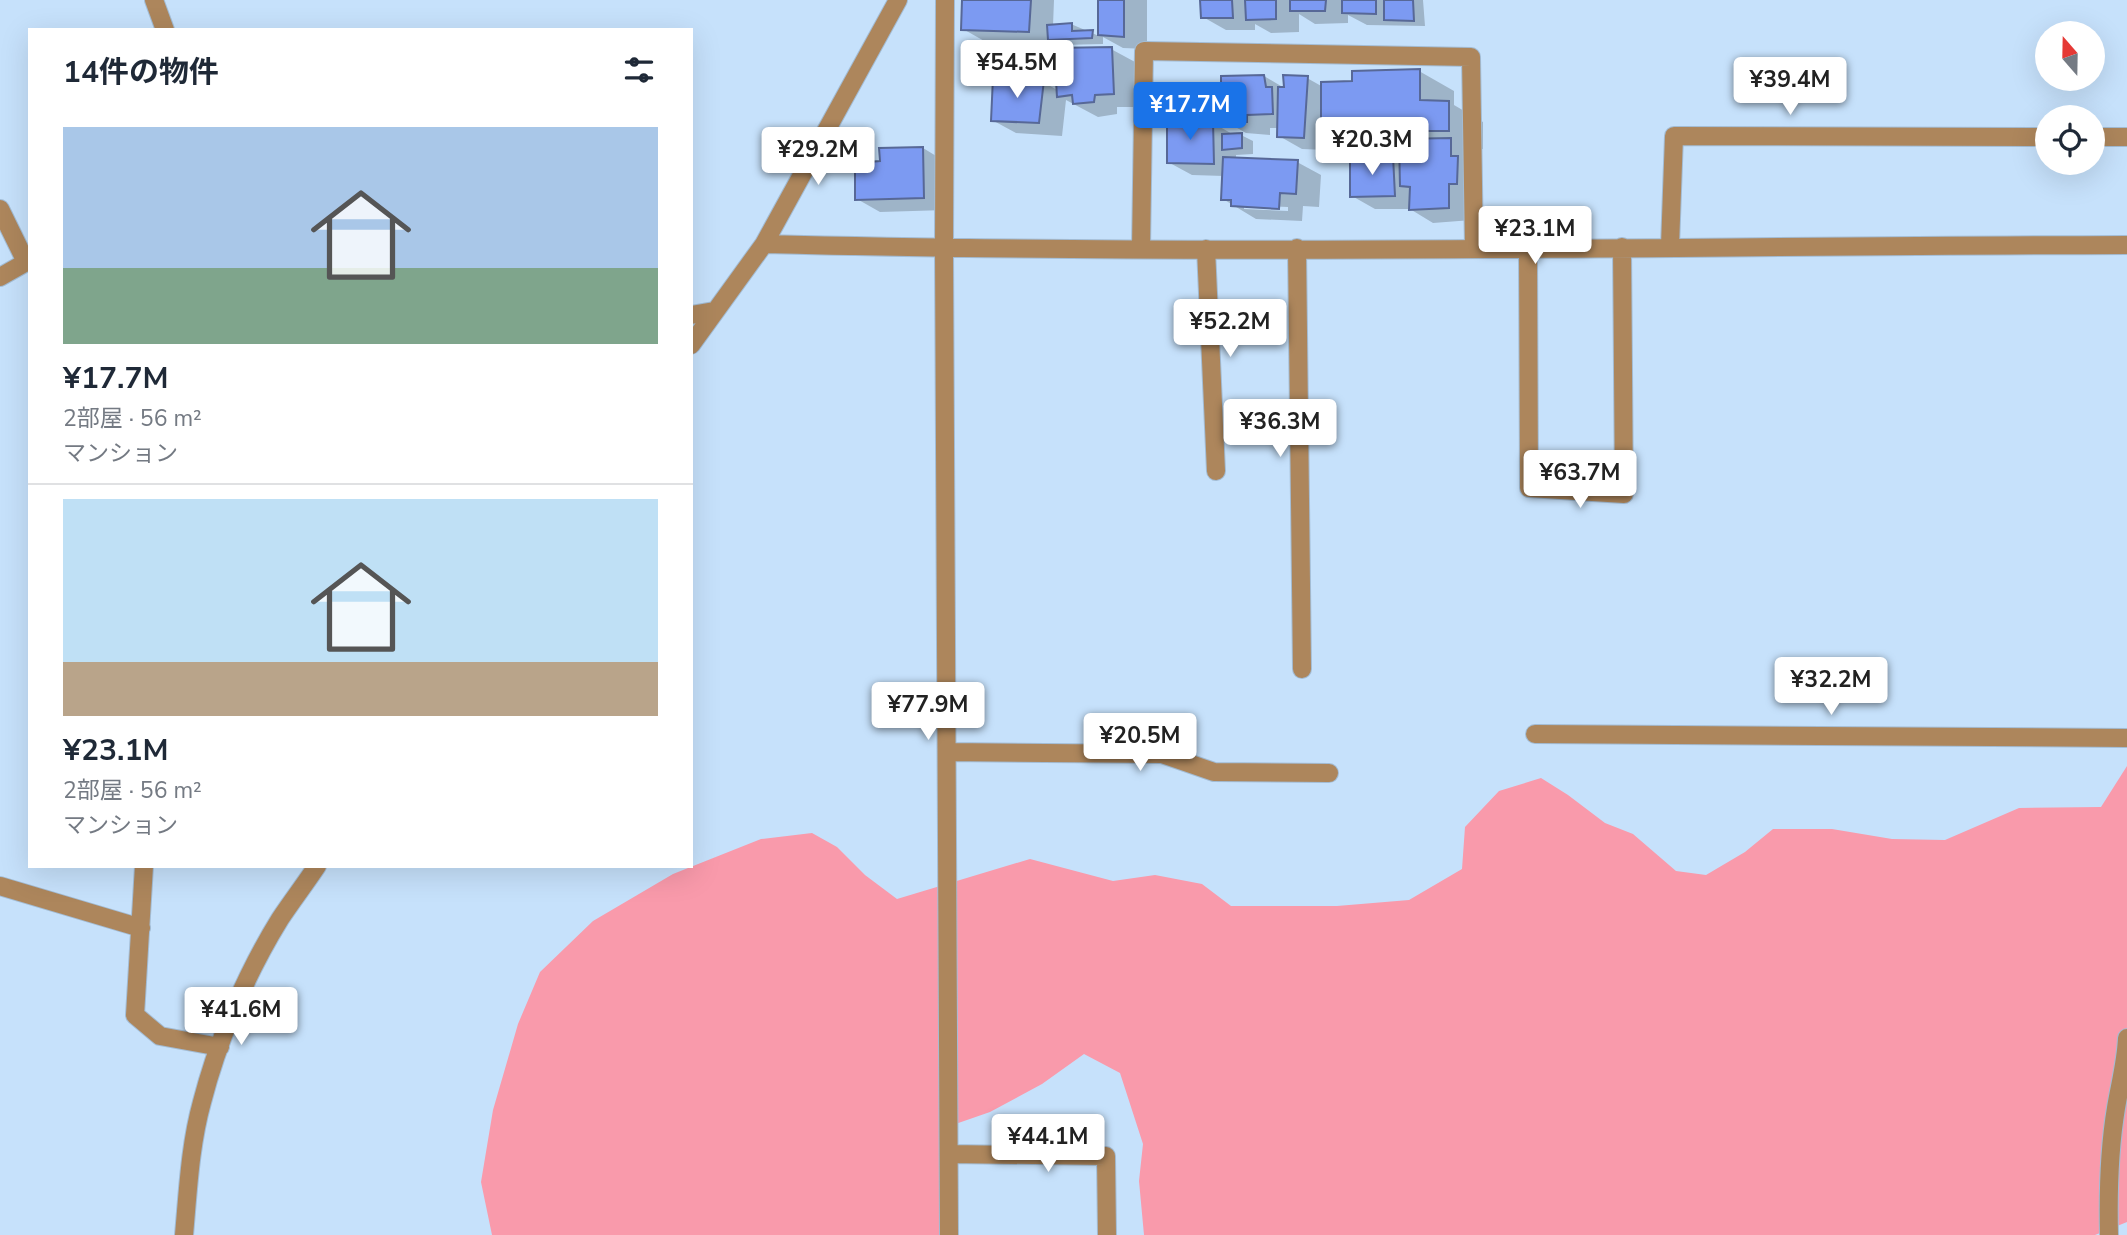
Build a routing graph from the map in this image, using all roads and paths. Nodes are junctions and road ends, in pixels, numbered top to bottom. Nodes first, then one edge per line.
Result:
1 (154, 0) edge
2 (898, 0) edge
3 (945, 0) edge
4 (164, 28) edge
5 (2035, 137) edge
6 (2105, 137) edge
7 (2127, 137) edge
8 (0, 209) edge
9 (764, 244) junction
10 (2127, 245) edge
11 (1670, 246) junction
12 (1528, 247) junction
13 (1622, 247) junction
14 (944, 248) junction
15 (1297, 248) junction
16 (1474, 248) junction
17 (1141, 249) junction
18 (1206, 249) junction
19 (28, 261) edge
20 (0, 277) edge
21 (714, 311) junction
22 (693, 315) edge
23 (693, 342) edge
24 (1216, 471) dead end
25 (1302, 669) dead end
26 (1535, 734) dead end
27 (2127, 738) edge
28 (947, 752) junction
29 (1329, 773) dead end
30 (144, 868) edge
31 (316, 868) edge
32 (0, 886) edge
33 (141, 928) junction
34 (2127, 1038) edge
35 (220, 1047) junction
36 (949, 1154) junction
37 (184, 1235) edge
38 (949, 1235) edge
39 (1107, 1235) edge
40 (2109, 1235) edge

1 - 4 street
2 - 9 street
3 - 14 street
5 - 11 street
6 - 7 street
8 - 19 street
9 - 14 street
9 - 21 street
10 - 11 street
11 - 13 street
12 - 13 street
12 - 13 street
12 - 16 street
14 - 17 street
14 - 28 street
15 - 16 street
15 - 18 street
15 - 25 street
16 - 17 street
17 - 18 street
18 - 24 street
19 - 20 street
21 - 22 street
21 - 23 street
26 - 27 street
28 - 29 street
28 - 36 street
30 - 33 street
31 - 35 street
32 - 33 street
33 - 35 street
34 - 40 street
35 - 37 street
36 - 38 street
36 - 39 street

